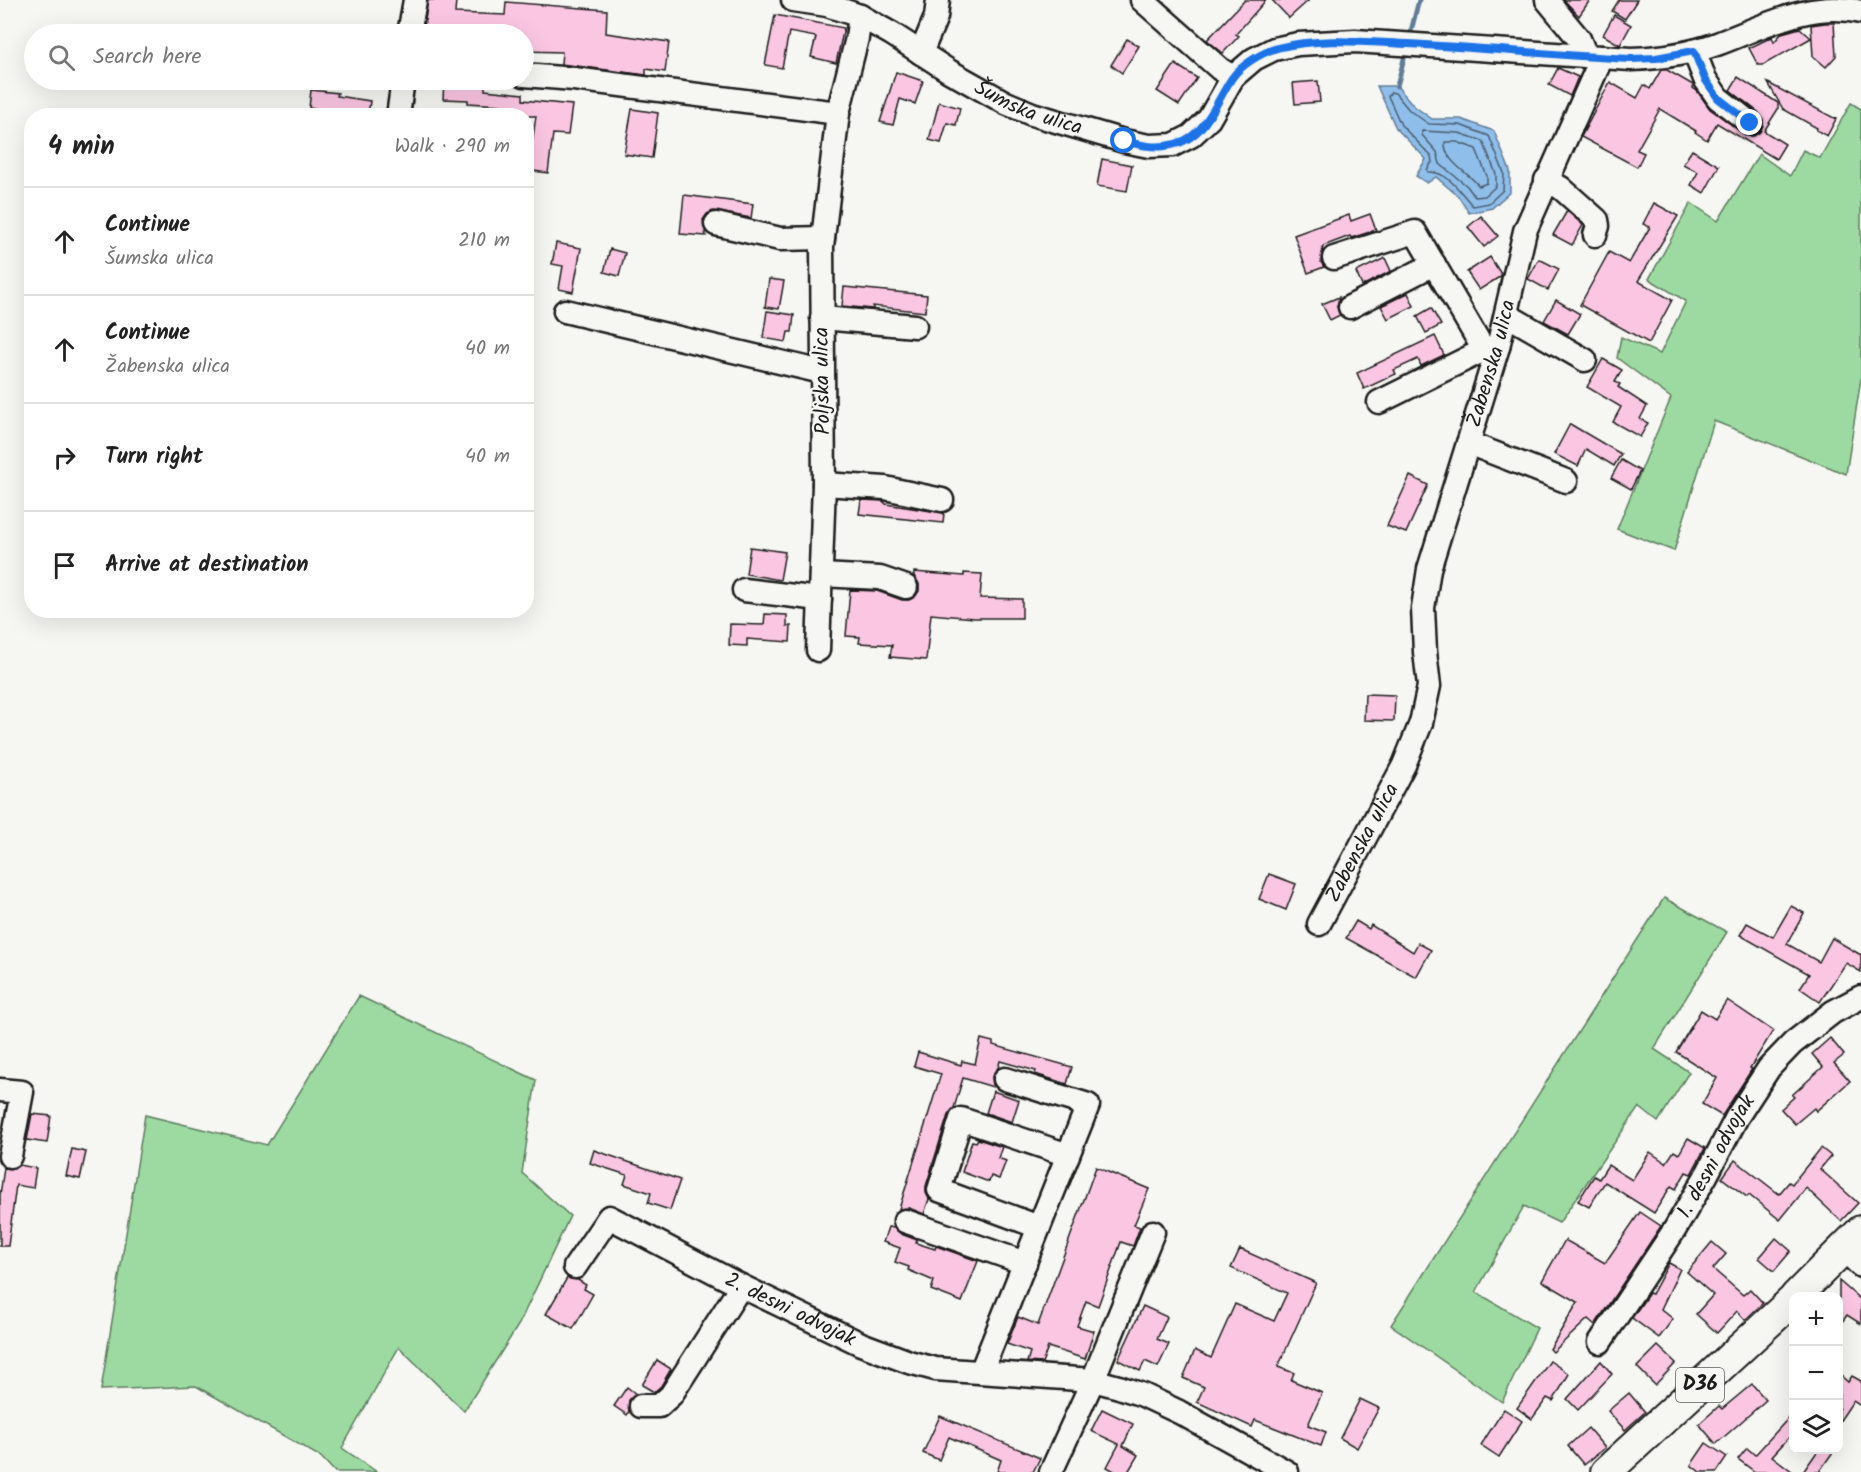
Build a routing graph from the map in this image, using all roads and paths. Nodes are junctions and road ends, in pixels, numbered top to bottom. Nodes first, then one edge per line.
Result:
1 (415, 0) edge
2 (794, 0) edge
3 (938, 0) edge
4 (1142, 0) edge
5 (1547, 0) edge
6 (827, 2) edge
7 (1861, 12) edge
8 (860, 16) junction
9 (411, 24) edge
10 (1694, 51) junction
11 (921, 52) junction
12 (1594, 57) junction
13 (534, 76) edge
14 (1233, 77) junction
15 (402, 90) edge
16 (399, 108) edge
17 (838, 113) junction
18 (1750, 123) dead end
19 (1546, 180) junction
20 (716, 224) dead end
21 (1595, 235) dead end
22 (823, 238) junction
23 (1334, 258) dead end
24 (1434, 264) junction
25 (1350, 307) dead end
26 (565, 311) dead end
27 (1507, 315) junction
28 (822, 318) junction
29 (915, 326) dead end
30 (1491, 349) junction
31 (1585, 360) dead end
32 (822, 372) junction
33 (1379, 402) dead end
34 (1468, 443) junction
35 (1566, 481) dead end
36 (824, 484) junction
37 (942, 501) dead end
38 (820, 574) junction
39 (906, 587) dead end
40 (744, 590) dead end
41 (819, 599) junction
42 (818, 650) dead end
43 (1318, 924) dead end
44 (1861, 997) edge
45 (1005, 1079) dead end
46 (0, 1090) edge
47 (1068, 1155) junction
48 (10, 1156) dead end
49 (905, 1221) dead end
50 (1039, 1227) junction
51 (1153, 1232) dead end
52 (1855, 1249) edge
53 (1025, 1263) junction
54 (575, 1267) dead end
55 (741, 1286) junction
56 (1802, 1292) edge
57 (1789, 1304) edge
58 (1600, 1342) dead end
59 (981, 1372) junction
60 (1093, 1380) junction
61 (641, 1406) dead end
62 (1051, 1472) edge
63 (1287, 1472) edge
64 (1606, 1472) edge

1 - 9 street
2 - 6 street, Šumska ulica
3 - 11 street
4 - 14 street
5 - 12 street
6 - 8 street, Šumska ulica
7 - 10 street
8 - 11 street, Šumska ulica
8 - 17 street, Poljska ulica
10 - 12 street
10 - 18 street
11 - 14 street, Šumska ulica
12 - 14 street, Šumska ulica
12 - 19 street, Žabenska ulica
13 - 17 street
15 - 16 street
17 - 22 street, Poljska ulica
19 - 21 street
19 - 27 street, Žabenska ulica
20 - 22 street
22 - 28 street, Poljska ulica
23 - 24 street
24 - 25 street
24 - 30 street
26 - 32 street
27 - 30 street, Žabenska ulica
27 - 31 street
28 - 29 street
28 - 32 street, Poljska ulica
30 - 33 street
30 - 34 street, Žabenska ulica
32 - 36 street, Poljska ulica
34 - 35 street
34 - 43 street, Žabenska ulica
36 - 37 street
36 - 38 street, Poljska ulica
38 - 39 street
38 - 41 street, Poljska ulica
40 - 41 street
41 - 42 street, Poljska ulica
44 - 58 street, 1. desni odvojak
45 - 47 street
46 - 48 street
47 - 50 street
47 - 50 street
49 - 53 street
50 - 53 street
51 - 60 street
52 - 56 main road, D36
53 - 59 street
54 - 55 street, 2. desni odvojak
55 - 59 street, 2. desni odvojak
55 - 61 street
57 - 64 main road, D36
59 - 60 street, 2. desni odvojak
60 - 62 street
60 - 63 street, 2. desni odvojak

